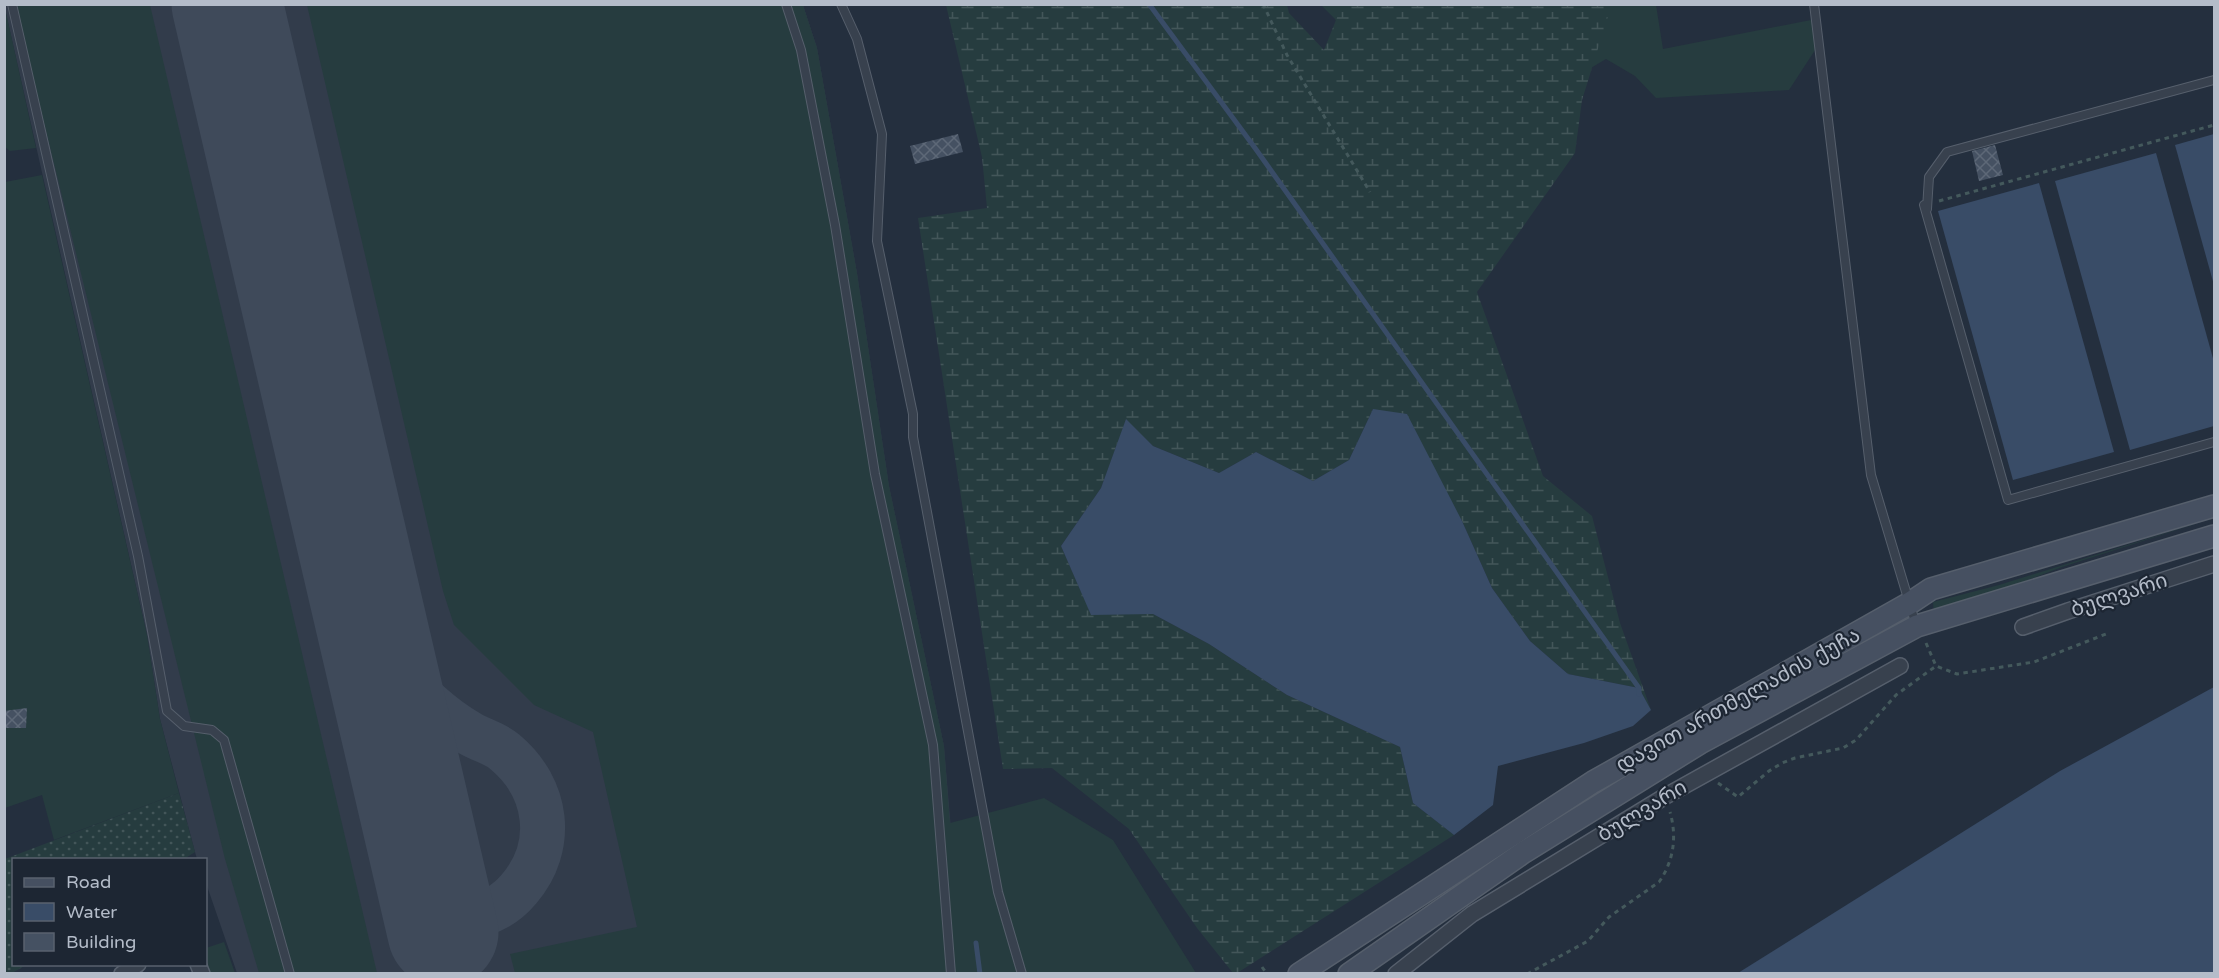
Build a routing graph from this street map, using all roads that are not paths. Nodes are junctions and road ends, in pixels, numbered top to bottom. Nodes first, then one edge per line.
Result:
1 (12, 4) edge
2 (786, 4) edge
3 (841, 4) edge
4 (1814, 4) edge
5 (2214, 80) edge
6 (2214, 442) edge
7 (2214, 506) edge
8 (2214, 536) edge
9 (2214, 564) edge
10 (1910, 603) junction
11 (1917, 626) junction
12 (2023, 627) dead end
13 (1900, 666) dead end
14 (135, 966) edge
15 (122, 974) edge
16 (290, 974) edge
17 (951, 974) edge
18 (1022, 974) edge
19 (1299, 974) edge
20 (1349, 974) edge
21 (1396, 974) edge

1 - 16 lane
2 - 17 lane
3 - 18 lane
4 - 10 lane
5 - 6 lane
7 - 10 street, დავით ართმელაძის ქუჩა
8 - 11 street, დავით ართმელაძის ქუჩა
9 - 12 street, ბულვარი
10 - 11 lane
10 - 19 street, დავით ართმელაძის ქუჩა
11 - 20 street, დავით ართმელაძის ქუჩა
13 - 21 street, ბულვარი
14 - 15 street

